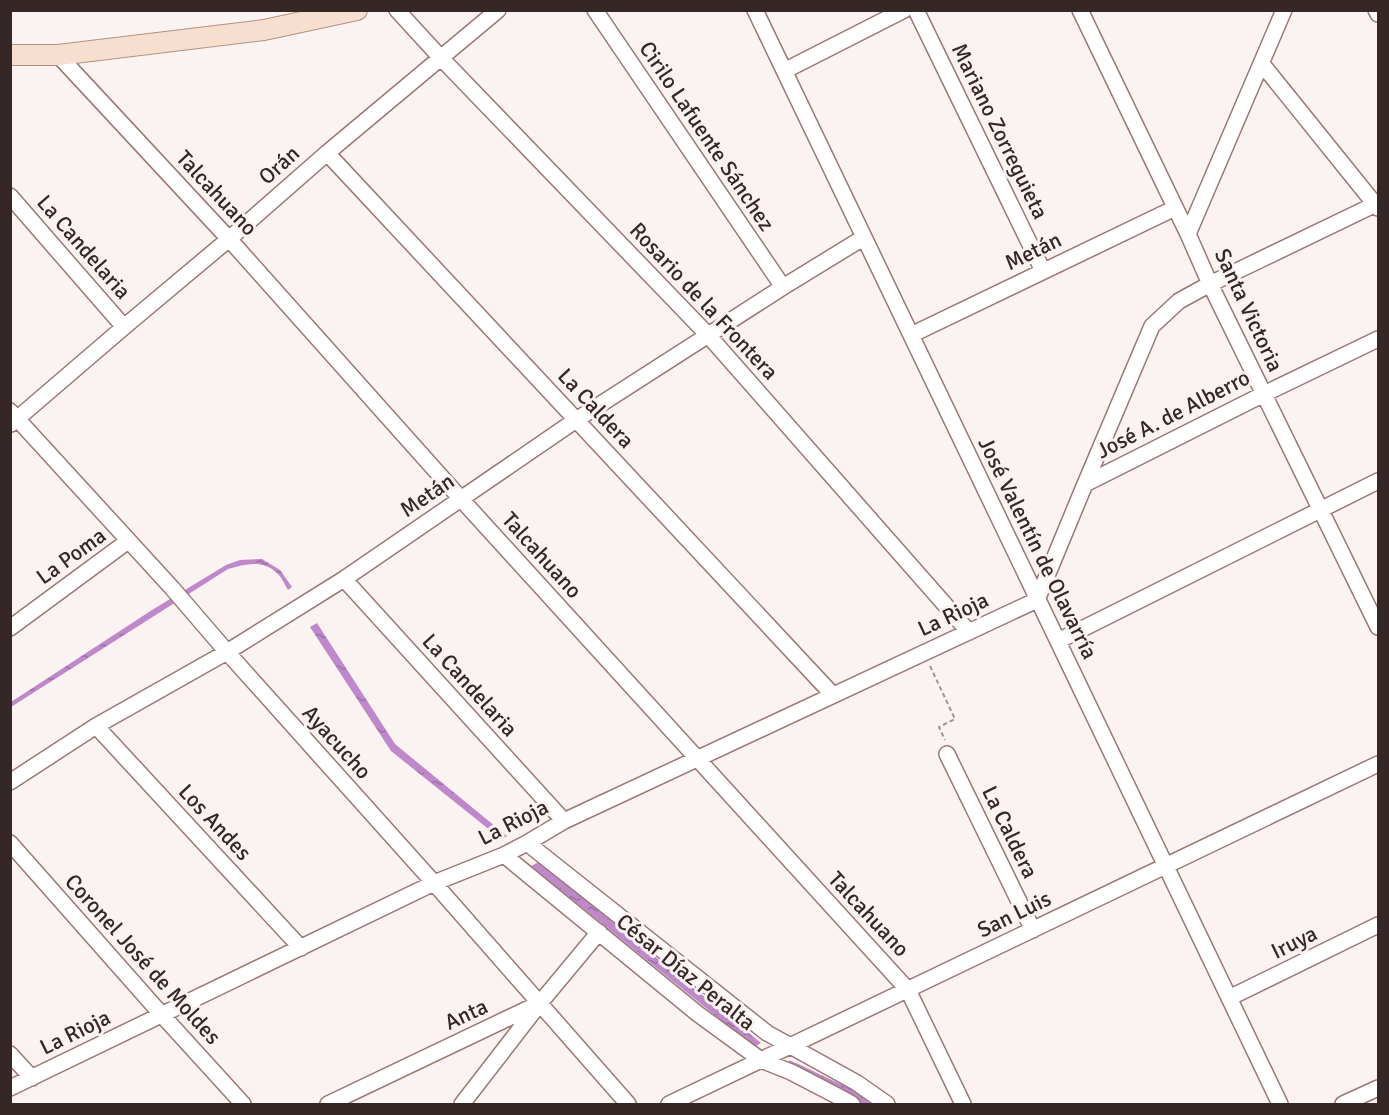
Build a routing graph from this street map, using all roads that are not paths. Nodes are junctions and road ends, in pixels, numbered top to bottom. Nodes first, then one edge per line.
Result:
1 (357, 10) edge
2 (397, 10) edge
3 (498, 10) edge
4 (595, 10) edge
5 (755, 10) edge
6 (904, 10) edge
7 (916, 10) edge
8 (1080, 10) edge
9 (1284, 10) edge
10 (10, 55) edge
11 (58, 55) junction
12 (441, 58) junction
13 (1262, 64) junction
14 (784, 71) junction
15 (327, 153) junction
16 (10, 196) edge
17 (1378, 205) edge
18 (1175, 208) junction
19 (1188, 234) junction
20 (863, 238) junction
21 (229, 239) junction
22 (1043, 272) junction
23 (1210, 284) junction
24 (783, 287) junction
25 (124, 327) junction
26 (708, 334) junction
27 (911, 335) junction
28 (1378, 339) edge
29 (1264, 394) junction
30 (13, 419) edge
31 (576, 420) junction
32 (1378, 482) edge
33 (1085, 483) junction
34 (460, 499) junction
35 (1320, 509) junction
36 (129, 541) junction
37 (344, 579) junction
38 (1037, 600) junction
39 (1378, 627) edge
40 (10, 628) edge
41 (969, 632) junction
42 (1058, 641) junction
43 (227, 652) junction
44 (833, 695) junction
45 (96, 726) junction
46 (947, 754) road end
47 (697, 759) junction
48 (1378, 764) edge
49 (10, 782) edge
50 (564, 821) junction
51 (10, 843) edge
52 (527, 843) junction
53 (504, 855) junction
54 (1166, 866) junction
55 (434, 883) junction
56 (1378, 925) edge
57 (1033, 930) junction
58 (599, 932) junction
59 (301, 948) junction
60 (908, 990) junction
61 (1229, 998) junction
62 (540, 1003) junction
63 (162, 1015) junction
64 (790, 1046) junction
65 (10, 1054) edge
66 (761, 1060) junction
67 (32, 1078) junction
68 (10, 1088) edge
69 (1378, 1088) edge
70 (243, 1104) edge
71 (328, 1104) edge
72 (462, 1104) edge
73 (628, 1104) edge
74 (669, 1104) edge
75 (852, 1104) edge
76 (887, 1104) edge
77 (963, 1104) edge
78 (1280, 1104) edge
79 (1343, 1104) edge

1 - 11 main road
2 - 12 street, Rosario de la Frontera
3 - 12 street, Orán
4 - 24 street, Cirilo Lafuente Sánchez
5 - 14 street, José Valentín de Olavarría
6 - 14 street
7 - 22 street, Mariano Zorreguieta
8 - 18 street, Santa Victoria
9 - 13 street
10 - 11 main road
11 - 21 street, Talcahuano
12 - 15 street, Orán
12 - 26 street, Rosario de la Frontera
13 - 17 street
13 - 19 street
14 - 20 street, José Valentín de Olavarría
15 - 21 street, Orán
15 - 31 street, La Caldera
16 - 25 street, La Candelaria
17 - 23 street
18 - 19 street, Santa Victoria
18 - 22 street, Metán
19 - 23 street, Santa Victoria
20 - 24 street, Metán
20 - 27 street, José Valentín de Olavarría
21 - 25 street, Orán
21 - 34 street, Talcahuano
22 - 27 street, Metán
23 - 29 street, Santa Victoria
23 - 33 street
24 - 26 street, Metán
25 - 30 street, Orán
26 - 31 street, Metán
26 - 41 street, Rosario de la Frontera
27 - 38 street, José Valentín de Olavarría
28 - 29 street, José A. de Alberro
29 - 33 street, José A. de Alberro
29 - 35 street, Santa Victoria
30 - 36 street, Ayacucho
31 - 34 street, Metán
31 - 44 street, La Caldera
32 - 35 street
33 - 38 street
34 - 37 street, Metán
34 - 47 street, Talcahuano
35 - 39 street, Santa Victoria
35 - 42 street
36 - 40 street, La Poma
36 - 43 street, Ayacucho
37 - 43 street, Metán
37 - 50 street, La Candelaria
38 - 41 street, La Rioja
38 - 42 street, José Valentín de Olavarría
41 - 44 street, La Rioja
42 - 54 street, José Valentín de Olavarría
43 - 45 street, Metán
43 - 55 street, Ayacucho
44 - 47 street, La Rioja
45 - 49 street, Metán
45 - 59 street, Los Andes
46 - 57 street, La Caldera
47 - 50 street, La Rioja
47 - 60 street, Talcahuano
48 - 54 street, San Luis
50 - 52 street, La Rioja
51 - 63 street, Coronel José de Moldes
52 - 53 street, La Rioja
52 - 64 street
53 - 55 street, La Rioja
53 - 58 street, César Díaz Peralta
54 - 57 street, San Luis
54 - 61 street, José Valentín de Olavarría
55 - 59 street, La Rioja
55 - 62 street, Ayacucho
56 - 61 street, Iruya
57 - 60 street, San Luis
58 - 62 street, Anta
58 - 66 street, César Díaz Peralta
59 - 63 street, La Rioja
60 - 64 street, San Luis
60 - 77 street, Talcahuano
61 - 78 street, José Valentín de Olavarría
62 - 71 street, Anta
62 - 72 street
62 - 73 street, Ayacucho
63 - 67 street, La Rioja
63 - 70 street, Coronel José de Moldes
64 - 66 street, San Luis
64 - 76 street
65 - 67 street
66 - 74 street, San Luis
66 - 75 street, César Díaz Peralta
67 - 68 street, La Rioja
69 - 79 street

